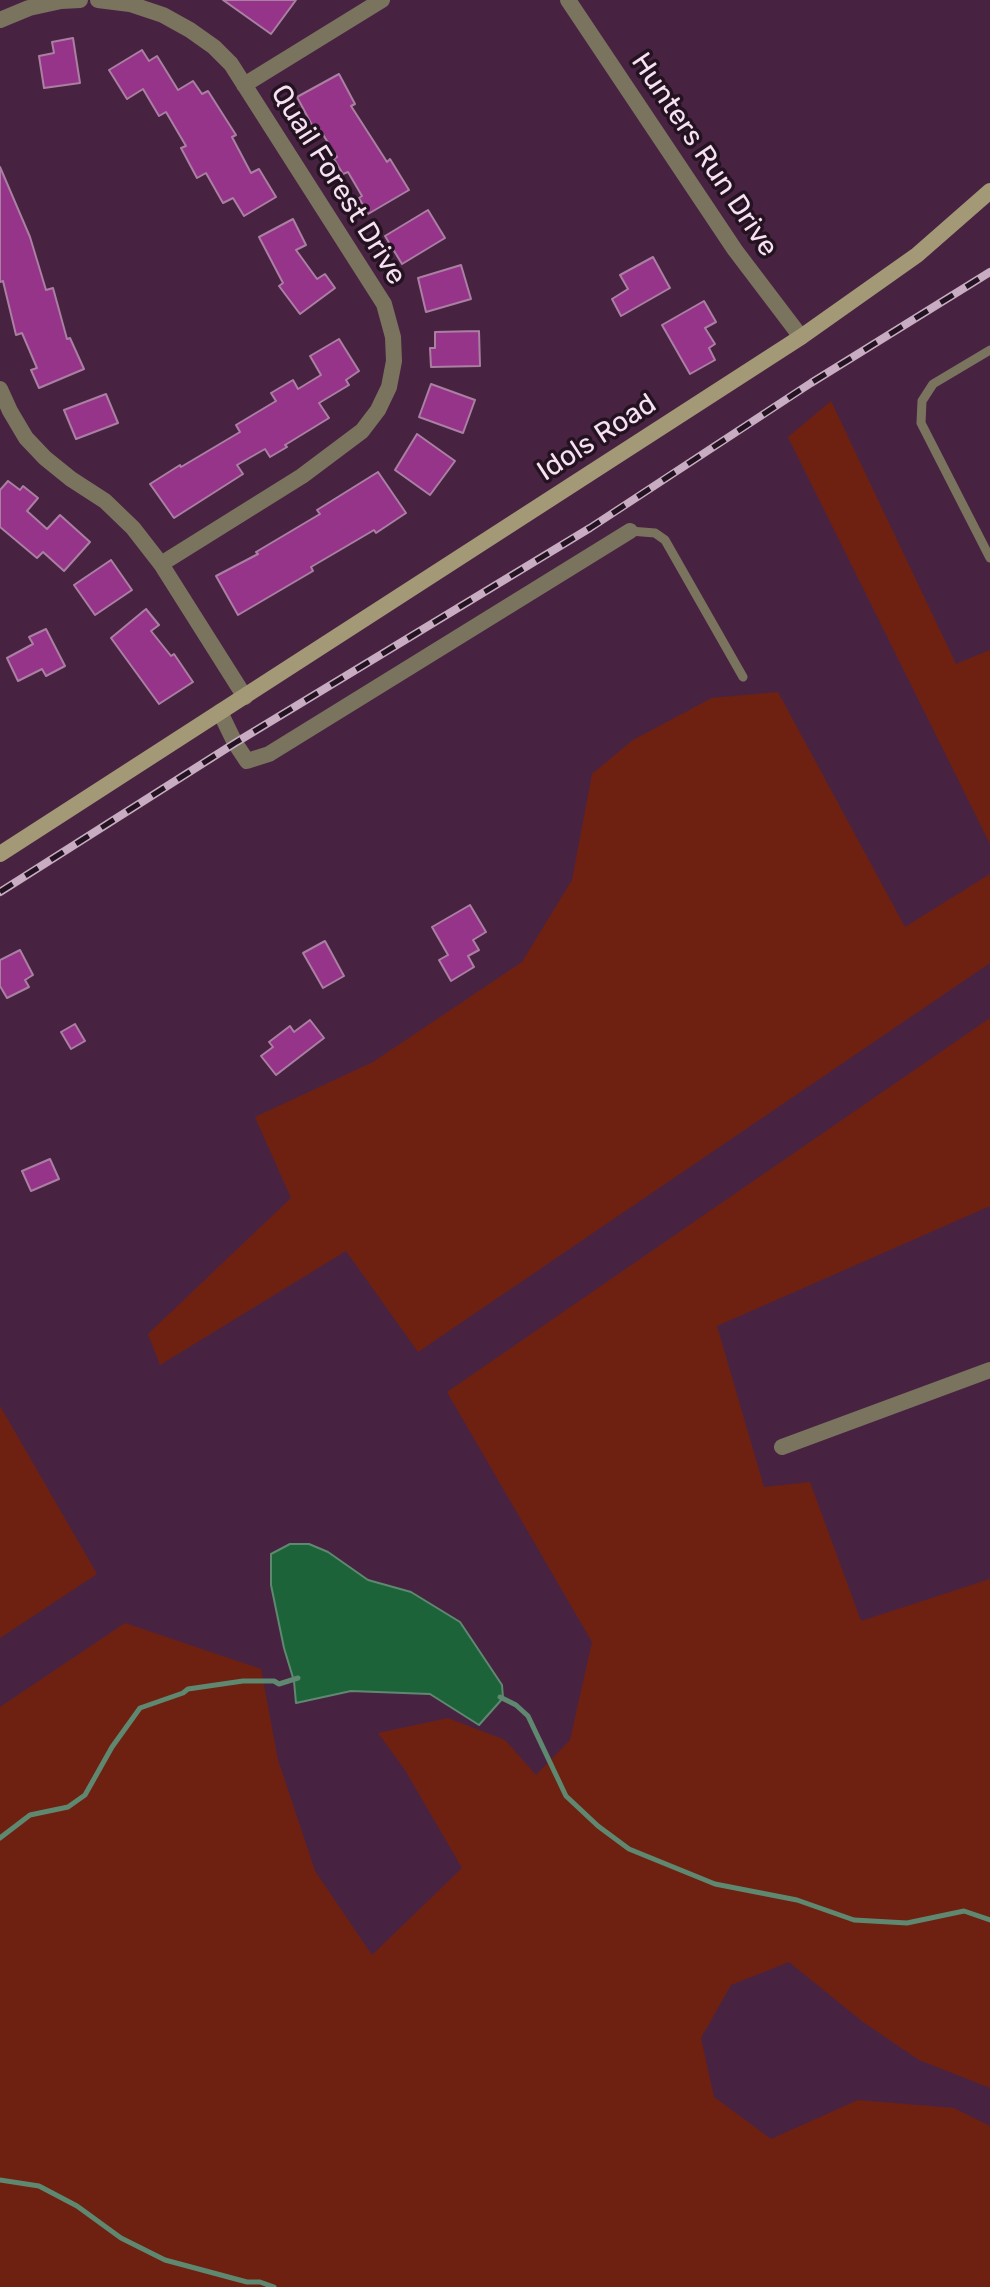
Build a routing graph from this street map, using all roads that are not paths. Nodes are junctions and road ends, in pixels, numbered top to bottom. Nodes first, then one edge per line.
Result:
1 (80, 0) edge
2 (98, 0) edge
3 (382, 0) edge
4 (568, 0) edge
5 (0, 20) edge
6 (244, 85) junction
7 (990, 191) edge
8 (801, 337) junction
9 (990, 350) edge
10 (0, 389) edge
11 (630, 531) joint
12 (990, 558) edge
13 (161, 564) junction
14 (743, 677) dead end
15 (245, 697) junction
16 (220, 712) junction
17 (0, 854) edge
18 (990, 1370) edge
19 (782, 1447) dead end

1 - 5 street
2 - 6 street, Quail Forest Drive
3 - 6 street
4 - 8 street, Hunters Run Drive
6 - 13 street, Quail Forest Drive
7 - 8 street, Idols Road
8 - 15 street, Idols Road
9 - 12 lane
10 - 13 street
11 - 14 lane
11 - 16 street
13 - 15 street
15 - 16 street, Idols Road
16 - 17 street, Idols Road
18 - 19 street

